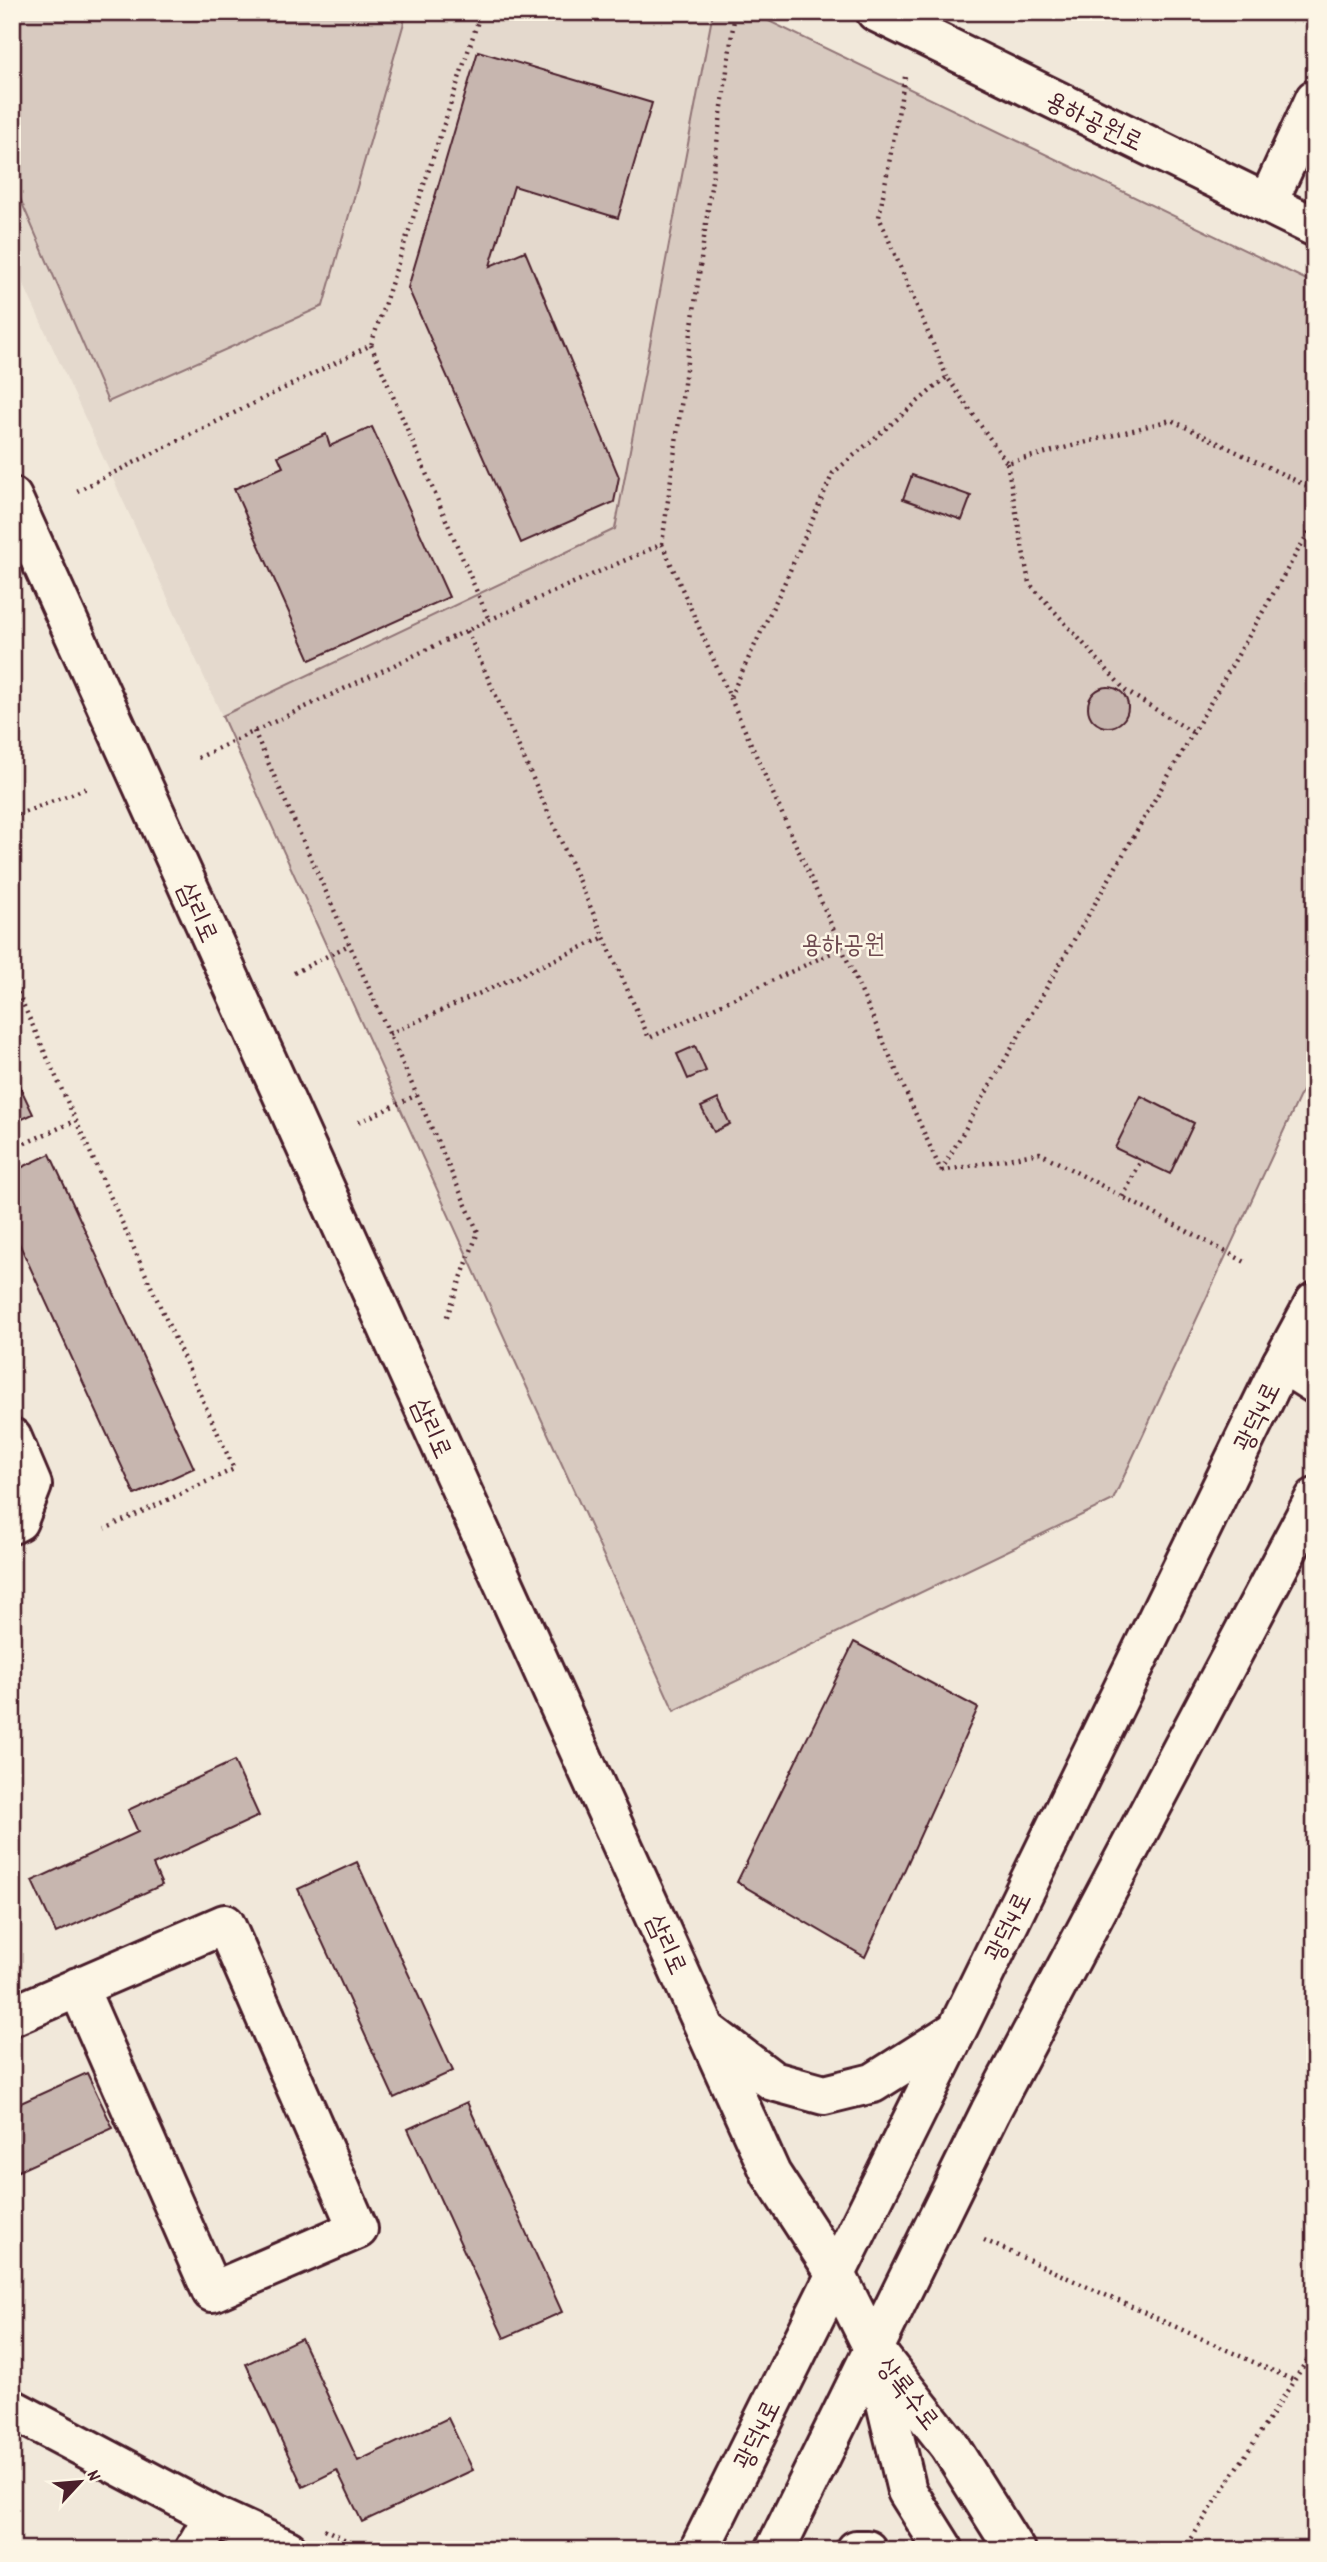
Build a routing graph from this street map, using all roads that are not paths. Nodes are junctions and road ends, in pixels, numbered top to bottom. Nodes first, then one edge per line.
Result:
1 (876, 12) edge
2 (1315, 99) edge
3 (1267, 204) junction
4 (1315, 227) edge
5 (12, 497) edge
6 (1315, 1302) edge
7 (1282, 1363) junction
8 (1315, 1384) edge
9 (12, 1438) edge
10 (1315, 1498) edge
11 (12, 1524) edge
12 (78, 1987) junction
13 (12, 2016) edge
14 (957, 2030) junction
15 (707, 2031) junction
16 (836, 2274) junction
17 (873, 2348) junction
18 (12, 2409) edge
19 (214, 2515) junction
20 (194, 2550) edge
21 (288, 2550) edge
22 (699, 2550) edge
23 (775, 2550) edge
24 (856, 2550) edge
25 (867, 2550) edge
26 (944, 2550) edge
27 (1015, 2550) edge

1 - 3 main road, 용하공원로
2 - 3 main road
3 - 4 main road, 용하공원로
5 - 15 main road, 삼리로
6 - 7 main road, 광덕4로
7 - 8 main road
7 - 14 main road, 광덕4로
9 - 11 main road
10 - 17 main road
12 - 12 main road
12 - 13 main road
14 - 15 main road
14 - 16 main road, 광덕4로
15 - 16 main road, 삼리로
16 - 17 main road, 삼리로
16 - 22 main road, 광덕4로
17 - 23 main road
17 - 26 main road, 상록수로
17 - 27 main road, 상록수로
18 - 19 main road
19 - 20 main road
19 - 21 main road
24 - 25 main road

